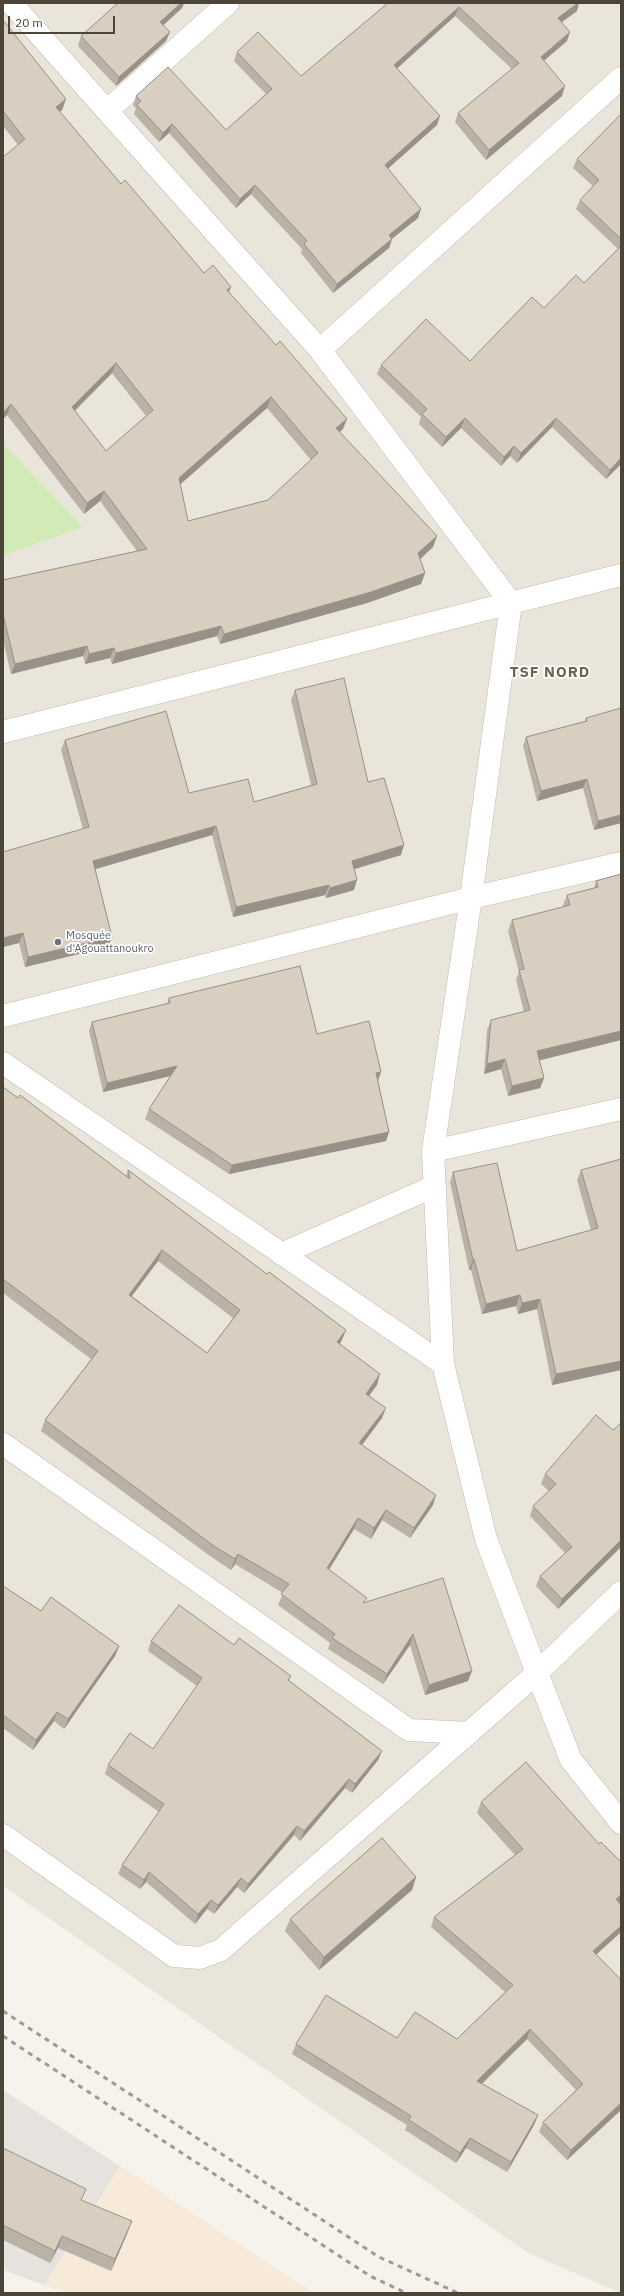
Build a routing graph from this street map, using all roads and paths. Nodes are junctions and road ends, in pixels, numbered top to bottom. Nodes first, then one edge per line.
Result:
1 (11, 3) edge
2 (228, 3) edge
3 (621, 78) edge
4 (108, 111) junction
5 (320, 350) junction
6 (621, 575) edge
7 (511, 602) junction
8 (3, 732) edge
9 (621, 863) edge
10 (471, 898) junction
11 (3, 1016) edge
12 (3, 1063) edge
13 (621, 1109) edge
14 (433, 1151) junction
15 (435, 1186) junction
16 (282, 1254) junction
17 (443, 1364) junction
18 (3, 1444) edge
19 (621, 1592) edge
20 (538, 1673) junction
21 (469, 1733) junction
22 (621, 1823) edge
23 (3, 1835) edge

1 - 4 street
2 - 4 street
3 - 5 street
4 - 5 street
5 - 7 street
6 - 7 street
7 - 8 street
7 - 10 street
9 - 10 street
10 - 11 street
10 - 14 street
12 - 16 street
13 - 14 street
14 - 15 street
15 - 16 street
15 - 17 street
16 - 17 street
17 - 20 street
18 - 21 street
19 - 20 street
20 - 21 street
20 - 22 street
21 - 23 street

